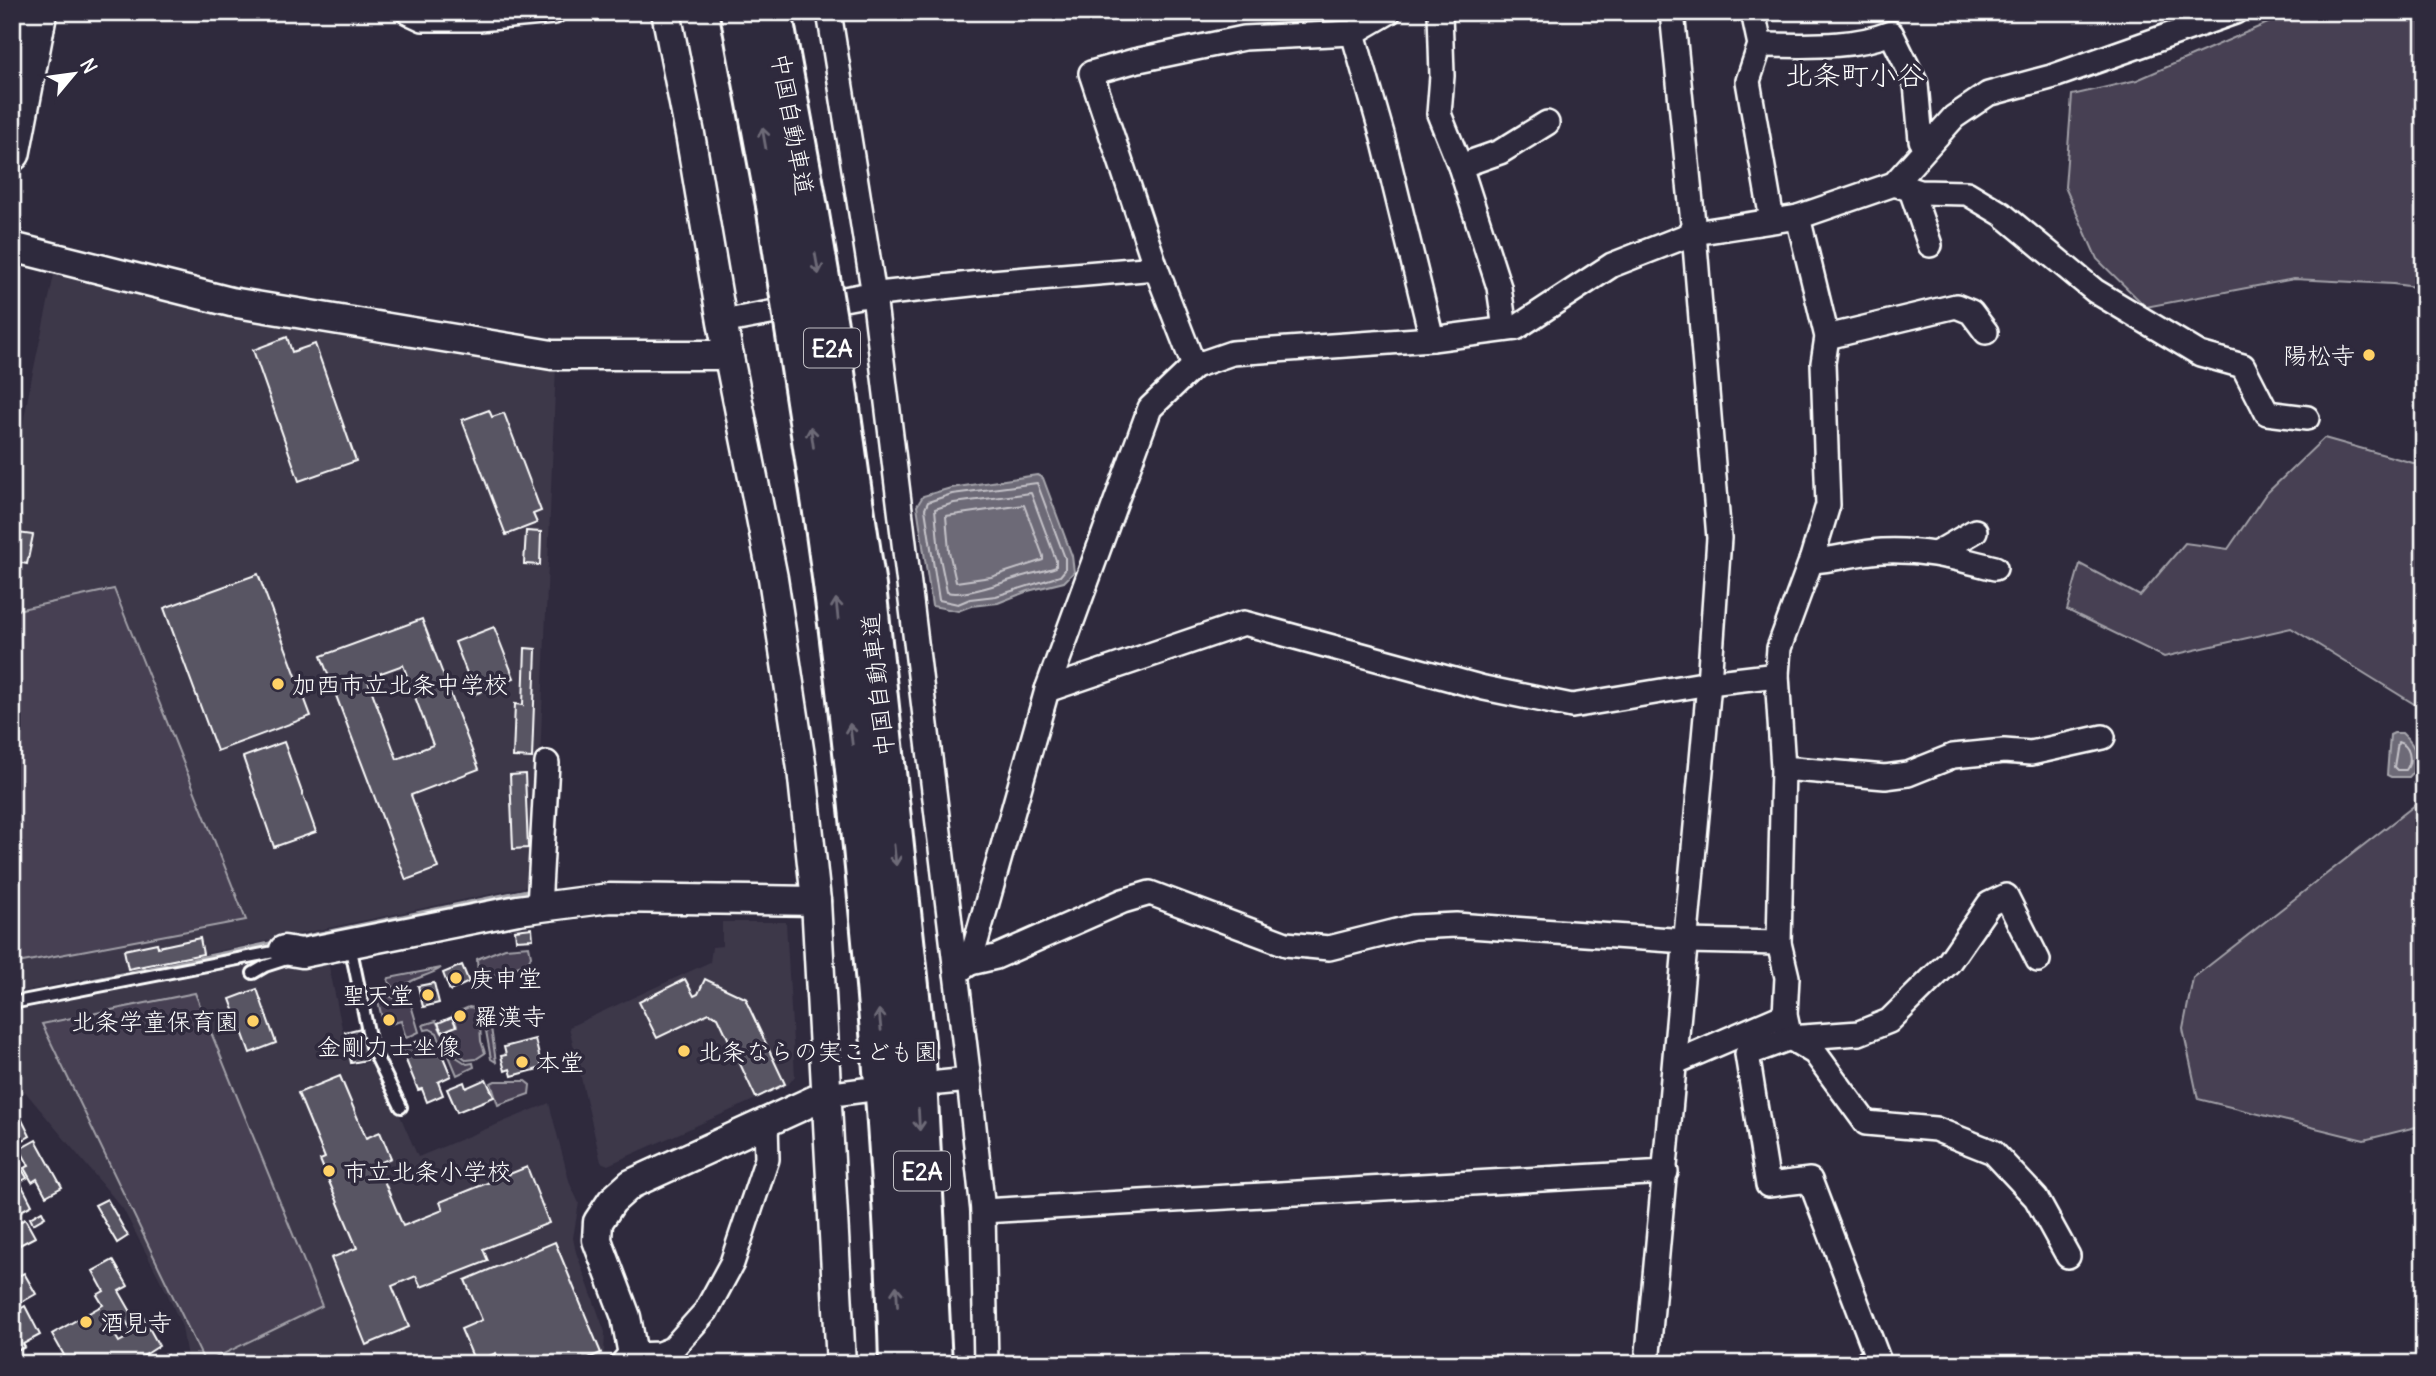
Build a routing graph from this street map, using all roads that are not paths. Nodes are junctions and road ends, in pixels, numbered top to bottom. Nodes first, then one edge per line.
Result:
1 (39, 12) edge
2 (408, 12) edge
3 (554, 12) edge
4 (666, 12) edge
5 (740, 12) edge
6 (772, 12) edge
7 (830, 12) edge
8 (1389, 12) edge
9 (1440, 12) edge
10 (1672, 12) edge
11 (1753, 12) edge
12 (2235, 12) edge
13 (1353, 33) junction
14 (1760, 46) junction
15 (1547, 123) dead end
16 (1927, 146) junction
17 (12, 153) edge
18 (1460, 166) junction
19 (1903, 187) junction
20 (791, 201) junction
21 (1798, 217) junction
22 (1772, 220) junction
23 (1694, 233) junction
24 (1930, 245) dead end
25 (12, 247) edge
26 (1156, 268) junction
27 (874, 295) junction
28 (722, 322) junction
29 (1505, 329) junction
30 (1986, 332) dead end
31 (1827, 337) junction
32 (1432, 339) junction
33 (729, 355) junction
34 (1194, 366) junction
35 (2307, 418) dead end
36 (1975, 531) dead end
37 (1937, 553) junction
38 (1811, 561) junction
39 (1994, 568) dead end
40 (1777, 676) junction
41 (1709, 683) junction
42 (1047, 690) junction
43 (2103, 737) dead end
44 (547, 762) dead end
45 (1783, 768) junction
46 (816, 901) junction
47 (539, 907) junction
48 (1686, 941) junction
49 (1780, 943) junction
50 (350, 945) junction
51 (293, 952) junction
52 (2038, 960) dead end
53 (963, 968) junction
54 (253, 973) dead end
55 (892, 979) junction
56 (12, 1003) edge
57 (1785, 1015) junction
58 (1790, 1038) junction
59 (1676, 1062) junction
60 (969, 1080) junction
61 (939, 1083) dead end
62 (864, 1090) dead end
63 (826, 1094) junction
64 (401, 1107) dead end
65 (766, 1123) junction
66 (1666, 1172) junction
67 (983, 1211) junction
68 (2068, 1256) dead end
69 (629, 1359) edge
70 (841, 1364) edge
71 (899, 1364) edge
72 (932, 1364) edge
73 (986, 1364) edge
74 (1647, 1364) edge
75 (1863, 1364) edge

1 - 17 main road
2 - 3 street
4 - 28 street
20 -> 5 highway, 中国自動車道 / E2A
6 - 20 highway, 中国自動車道 / E2A
7 - 27 street
8 - 13 street
9 - 18 street
10 - 23 street
11 - 14 street
12 - 16 street
13 - 26 street
13 - 32 street
14 - 16 street
14 - 22 street
15 - 18 street
16 - 19 street
18 - 29 street
19 - 21 street
19 - 24 street
19 - 35 street
20 - 55 highway, 中国自動車道 / E2A, bridge
21 - 22 street
21 - 31 street
22 - 23 street
23 - 29 street
23 - 41 street
25 - 33 street
26 - 27 street
26 - 34 street
27 - 28 street
27 - 53 street
28 - 33 street
29 - 32 street
30 - 31 street
31 - 38 street
32 - 34 street
33 - 46 street
34 - 42 street
36 - 37 street
37 - 38 street
37 - 39 street
38 - 40 street
40 - 41 street
40 - 45 street
41 - 42 street
41 - 48 street
42 - 53 street
43 - 45 street
44 - 47 street
45 - 49 street
46 - 47 street
46 - 63 street
47 - 50 street
48 - 49 street
48 - 53 street
48 - 59 street
49 - 57 street
50 - 51 street
50 - 64 lane
51 - 54 lane
51 - 56 lane
52 - 58 street
53 - 60 street
71 -> 55 highway, 中国自動車道 / E2A
55 -> 72 highway, 中国自動車道 / E2A
57 - 58 street
57 - 59 street
58 - 68 street
58 - 75 street
59 - 66 street
60 - 61 street
60 - 67 street
62 - 63 street
63 - 65 street
63 - 70 street
65 - 69 street
65 - 69 street
66 - 67 street
66 - 74 street
67 - 73 street

